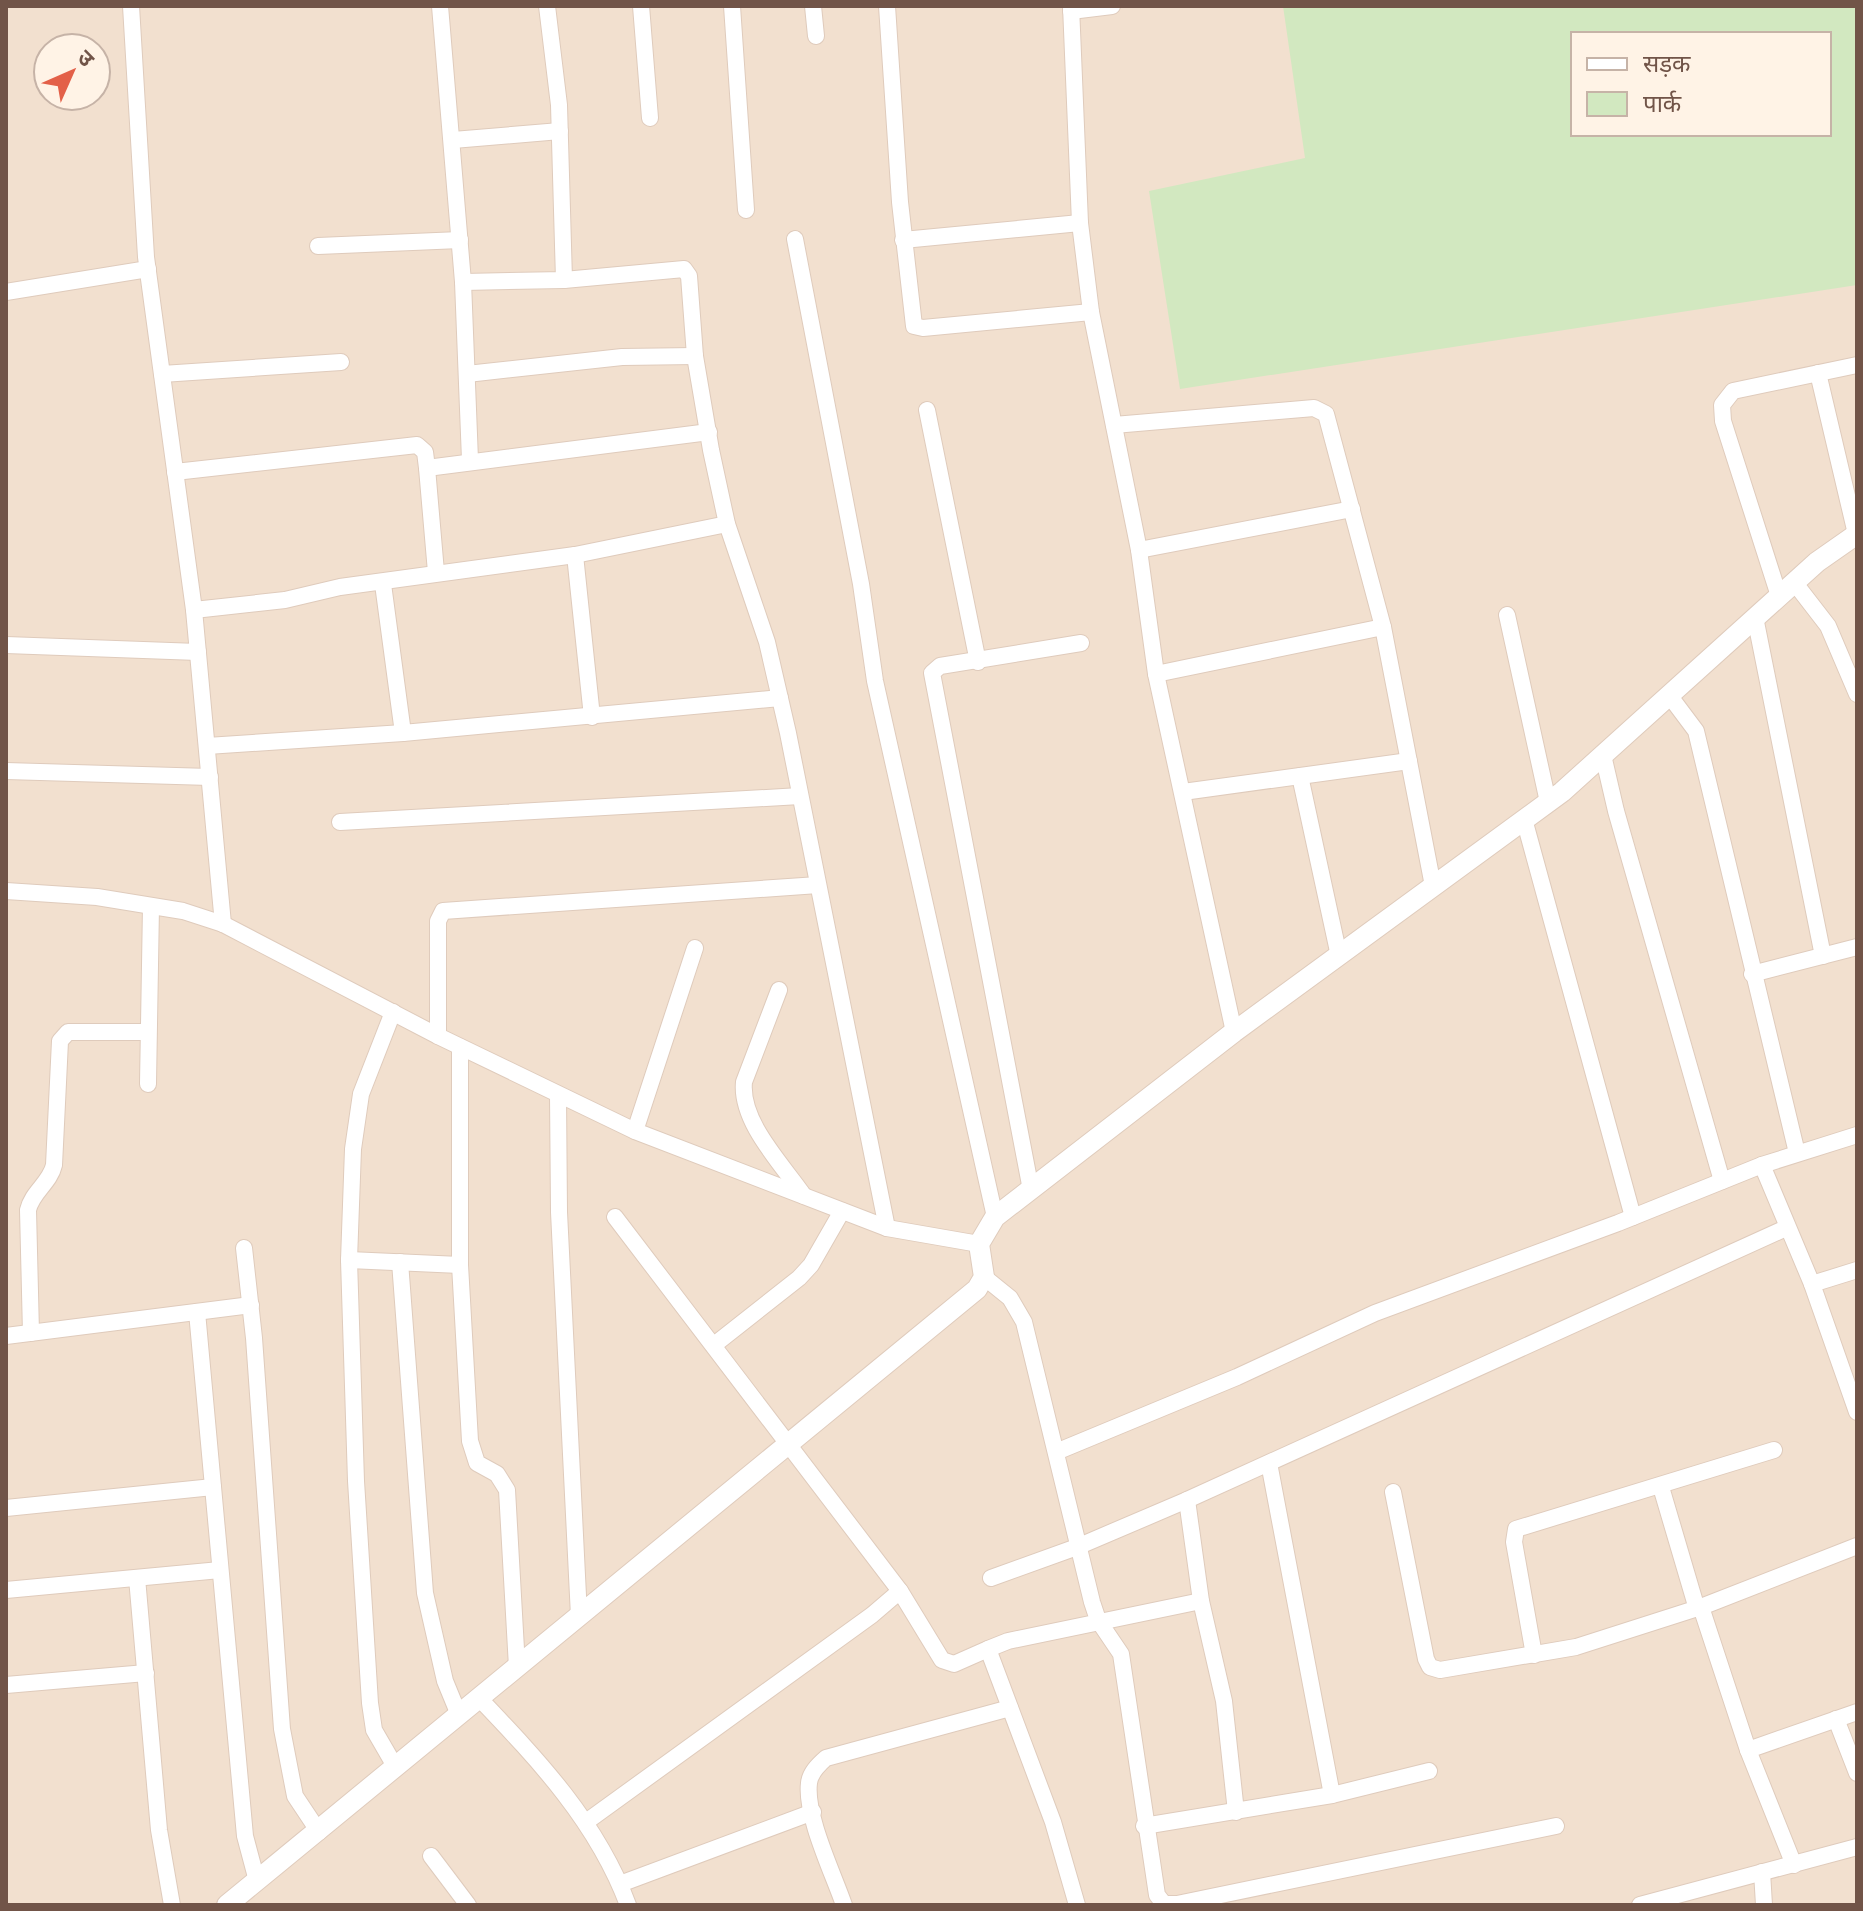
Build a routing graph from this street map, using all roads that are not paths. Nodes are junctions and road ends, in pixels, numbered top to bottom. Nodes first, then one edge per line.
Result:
1 (131, 6) edge
2 (440, 6) edge
3 (547, 6) edge
4 (641, 6) edge
5 (732, 6) edge
6 (813, 6) edge
7 (887, 6) edge
8 (1112, 6) edge
9 (1071, 8) edge
10 (816, 36) dead end
11 (650, 118) dead end
12 (560, 131) junction
13 (453, 140) junction
14 (746, 210) dead end
15 (1080, 223) junction
16 (795, 239) dead end
17 (460, 240) junction
18 (903, 240) junction
19 (318, 246) dead end
20 (148, 269) junction
21 (564, 280) junction
22 (463, 282) junction
23 (6, 292) edge
24 (1091, 312) junction
25 (695, 356) junction
26 (341, 362) dead end
27 (1857, 365) edge
28 (1818, 373) junction
29 (162, 374) junction
30 (467, 374) junction
31 (927, 410) dead end
32 (1114, 425) junction
33 (709, 432) junction
34 (470, 460) junction
35 (427, 468) junction
36 (175, 472) junction
37 (1352, 509) junction
38 (727, 524) junction
39 (1856, 534) edge
40 (1139, 550) junction
41 (575, 555) junction
42 (436, 572) junction
43 (383, 584) junction
44 (1787, 589) junction
45 (194, 610) junction
46 (1507, 615) dead end
47 (1755, 617) junction
48 (1383, 627) junction
49 (1081, 643) dead end
50 (6, 645) edge
51 (198, 652) junction
52 (978, 662) junction
53 (1156, 674) junction
54 (1857, 694) edge
55 (1669, 695) junction
56 (780, 698) junction
57 (592, 717) junction
58 (403, 733) junction
59 (207, 746) junction
60 (1603, 755) junction
61 (1409, 761) junction
62 (6, 771) edge
63 (1300, 776) junction
64 (210, 777) junction
65 (1183, 792) junction
66 (800, 796) junction
67 (1548, 802) junction
68 (1524, 819) junction
69 (340, 822) dead end
70 (818, 885) junction
71 (1433, 886) junction
72 (6, 891) edge
73 (151, 906) junction
74 (223, 924) junction
75 (1857, 947) edge
76 (695, 948) dead end
77 (1339, 956) junction
78 (1823, 956) junction
79 (1752, 974) junction
80 (779, 990) dead end
81 (393, 1012) junction
82 (148, 1032) junction
83 (1234, 1032) junction
84 (438, 1036) junction
85 (460, 1047) junction
86 (148, 1084) dead end
87 (558, 1095) junction
88 (635, 1131) junction
89 (1857, 1135) edge
90 (1797, 1153) junction
91 (1762, 1165) junction
92 (1722, 1181) junction
93 (1031, 1190) junction
94 (804, 1196) junction
95 (842, 1211) junction
96 (615, 1217) dead end
97 (995, 1217) junction
98 (1633, 1217) junction
99 (887, 1228) junction
100 (1786, 1228) junction
101 (979, 1244) junction
102 (244, 1248) dead end
103 (349, 1260) junction
104 (400, 1262) junction
105 (460, 1265) junction
106 (1857, 1270) edge
107 (984, 1277) junction
108 (1812, 1284) junction
109 (251, 1305) junction
110 (197, 1312) junction
111 (31, 1333) junction
112 (6, 1336) edge
113 (714, 1345) junction
114 (1852, 1382) edge
115 (1857, 1412) edge
116 (790, 1443) junction
117 (1774, 1450) dead end
118 (1056, 1452) junction
119 (1269, 1463) junction
120 (213, 1487) junction
121 (1661, 1487) junction
122 (1393, 1492) dead end
123 (1187, 1500) junction
124 (6, 1508) edge
125 (1857, 1546) edge
126 (1077, 1547) junction
127 (220, 1570) junction
128 (137, 1578) junction
129 (991, 1578) dead end
130 (6, 1590) edge
131 (900, 1591) junction
132 (1201, 1601) junction
133 (1699, 1608) junction
134 (579, 1616) junction
135 (1098, 1620) junction
136 (988, 1649) junction
137 (1534, 1655) junction
138 (517, 1667) junction
139 (146, 1673) junction
140 (6, 1685) edge
141 (479, 1698) junction
142 (1010, 1708) junction
143 (1857, 1712) edge
144 (459, 1715) junction
145 (1836, 1719) junction
146 (1748, 1750) junction
147 (396, 1768) junction
148 (1429, 1771) dead end
149 (1857, 1773) edge
150 (1332, 1795) junction
151 (813, 1812) junction
152 (1236, 1812) junction
153 (586, 1822) junction
154 (1144, 1826) junction
155 (1556, 1826) dead end
156 (319, 1832) junction
157 (1857, 1847) edge
158 (431, 1856) dead end
159 (1794, 1865) junction
160 (1762, 1872) junction
161 (257, 1881) junction
162 (620, 1884) junction
163 (1658, 1903) edge
164 (172, 1905) edge
165 (227, 1905) edge
166 (468, 1905) edge
167 (628, 1905) edge
168 (844, 1905) edge
169 (1077, 1905) edge
170 (1640, 1905) edge
171 (1764, 1905) edge

1 - 20 street
2 - 13 street
3 - 12 street
4 - 11 street
5 - 14 street
6 - 10 street
7 - 18 street
8 - 9 street
9 - 15 street
12 - 13 street
12 - 21 street
13 - 17 street
15 - 18 street
15 - 24 street
16 - 97 street
17 - 19 street
17 - 22 street
18 - 24 street
20 - 23 street
20 - 29 street
21 - 22 street
21 - 25 street
22 - 30 street
24 - 32 street
25 - 30 street
25 - 33 street
26 - 29 street
27 - 28 street
28 - 39 street
28 - 44 street
29 - 36 street
30 - 34 street
31 - 52 street
32 - 37 street
32 - 40 street
33 - 34 street
33 - 38 street
34 - 35 street
35 - 36 street
35 - 42 street
36 - 45 street
37 - 40 street
37 - 48 street
38 - 41 street
38 - 56 street
39 - 44 street
40 - 53 street
41 - 42 street
41 - 57 street
42 - 43 street
43 - 45 street
43 - 58 street
44 - 47 street
44 - 54 street
45 - 51 street
46 - 67 street
47 - 55 street
47 - 78 street
48 - 53 street
48 - 61 street
49 - 52 street
50 - 51 street
51 - 59 street
52 - 93 street
53 - 65 street
55 - 60 street
55 - 79 street
56 - 57 street
56 - 66 street
57 - 58 street
58 - 59 street
59 - 64 street
60 - 67 street
60 - 92 street
61 - 63 street
61 - 71 street
62 - 64 street
63 - 65 street
63 - 77 street
64 - 74 street
65 - 83 street
66 - 69 street
66 - 70 street
67 - 68 street
68 - 71 street
68 - 98 street
70 - 84 street
70 - 99 street
71 - 77 street
72 - 73 street
73 - 74 street
73 - 82 street
74 - 81 street
75 - 78 street
76 - 88 street
77 - 83 street
78 - 79 street
79 - 90 street
80 - 94 street
81 - 84 street
81 - 103 street
82 - 86 street
82 - 111 street
83 - 93 street
84 - 85 street
85 - 87 street
85 - 105 street
87 - 88 street
87 - 134 street
88 - 94 street
89 - 90 street
90 - 91 street
91 - 92 street
91 - 100 street
92 - 98 street
93 - 97 street
94 - 95 street
95 - 99 street
95 - 113 street
96 - 113 street
97 - 101 street
98 - 118 street
99 - 101 street
100 - 108 street
100 - 119 street
101 - 107 street
102 - 109 street
103 - 104 street
103 - 147 street
104 - 105 street
104 - 144 street
105 - 138 street
106 - 108 street
107 - 116 street
107 - 118 street
108 - 114 street
109 - 110 street
109 - 156 street
110 - 111 street
110 - 120 street
111 - 112 street
113 - 116 street
114 - 115 street
116 - 131 street
116 - 134 street
117 - 121 street
118 - 126 street
119 - 123 street
119 - 150 street
120 - 124 street
120 - 127 street
121 - 133 street
121 - 137 street
122 - 137 street
123 - 126 street
123 - 132 street
125 - 133 street
126 - 129 street
126 - 135 street
127 - 128 street
127 - 161 street
128 - 130 street
128 - 139 street
131 - 136 street
131 - 153 street
132 - 135 street
132 - 152 street
133 - 137 street
133 - 146 street
134 - 138 street
135 - 136 street
135 - 154 street
136 - 142 street
138 - 141 street
139 - 140 street
139 - 164 street
141 - 144 street
141 - 153 street
142 - 151 street
142 - 169 street
143 - 145 street
144 - 147 street
145 - 146 street
145 - 149 street
146 - 159 street
147 - 156 street
148 - 150 street
150 - 152 street
151 - 162 street
151 - 168 street
152 - 154 street
153 - 162 street
154 - 155 street
156 - 161 street
157 - 159 street
158 - 166 street
159 - 160 street
160 - 163 street
160 - 171 street
161 - 165 street
162 - 167 street
163 - 170 street

